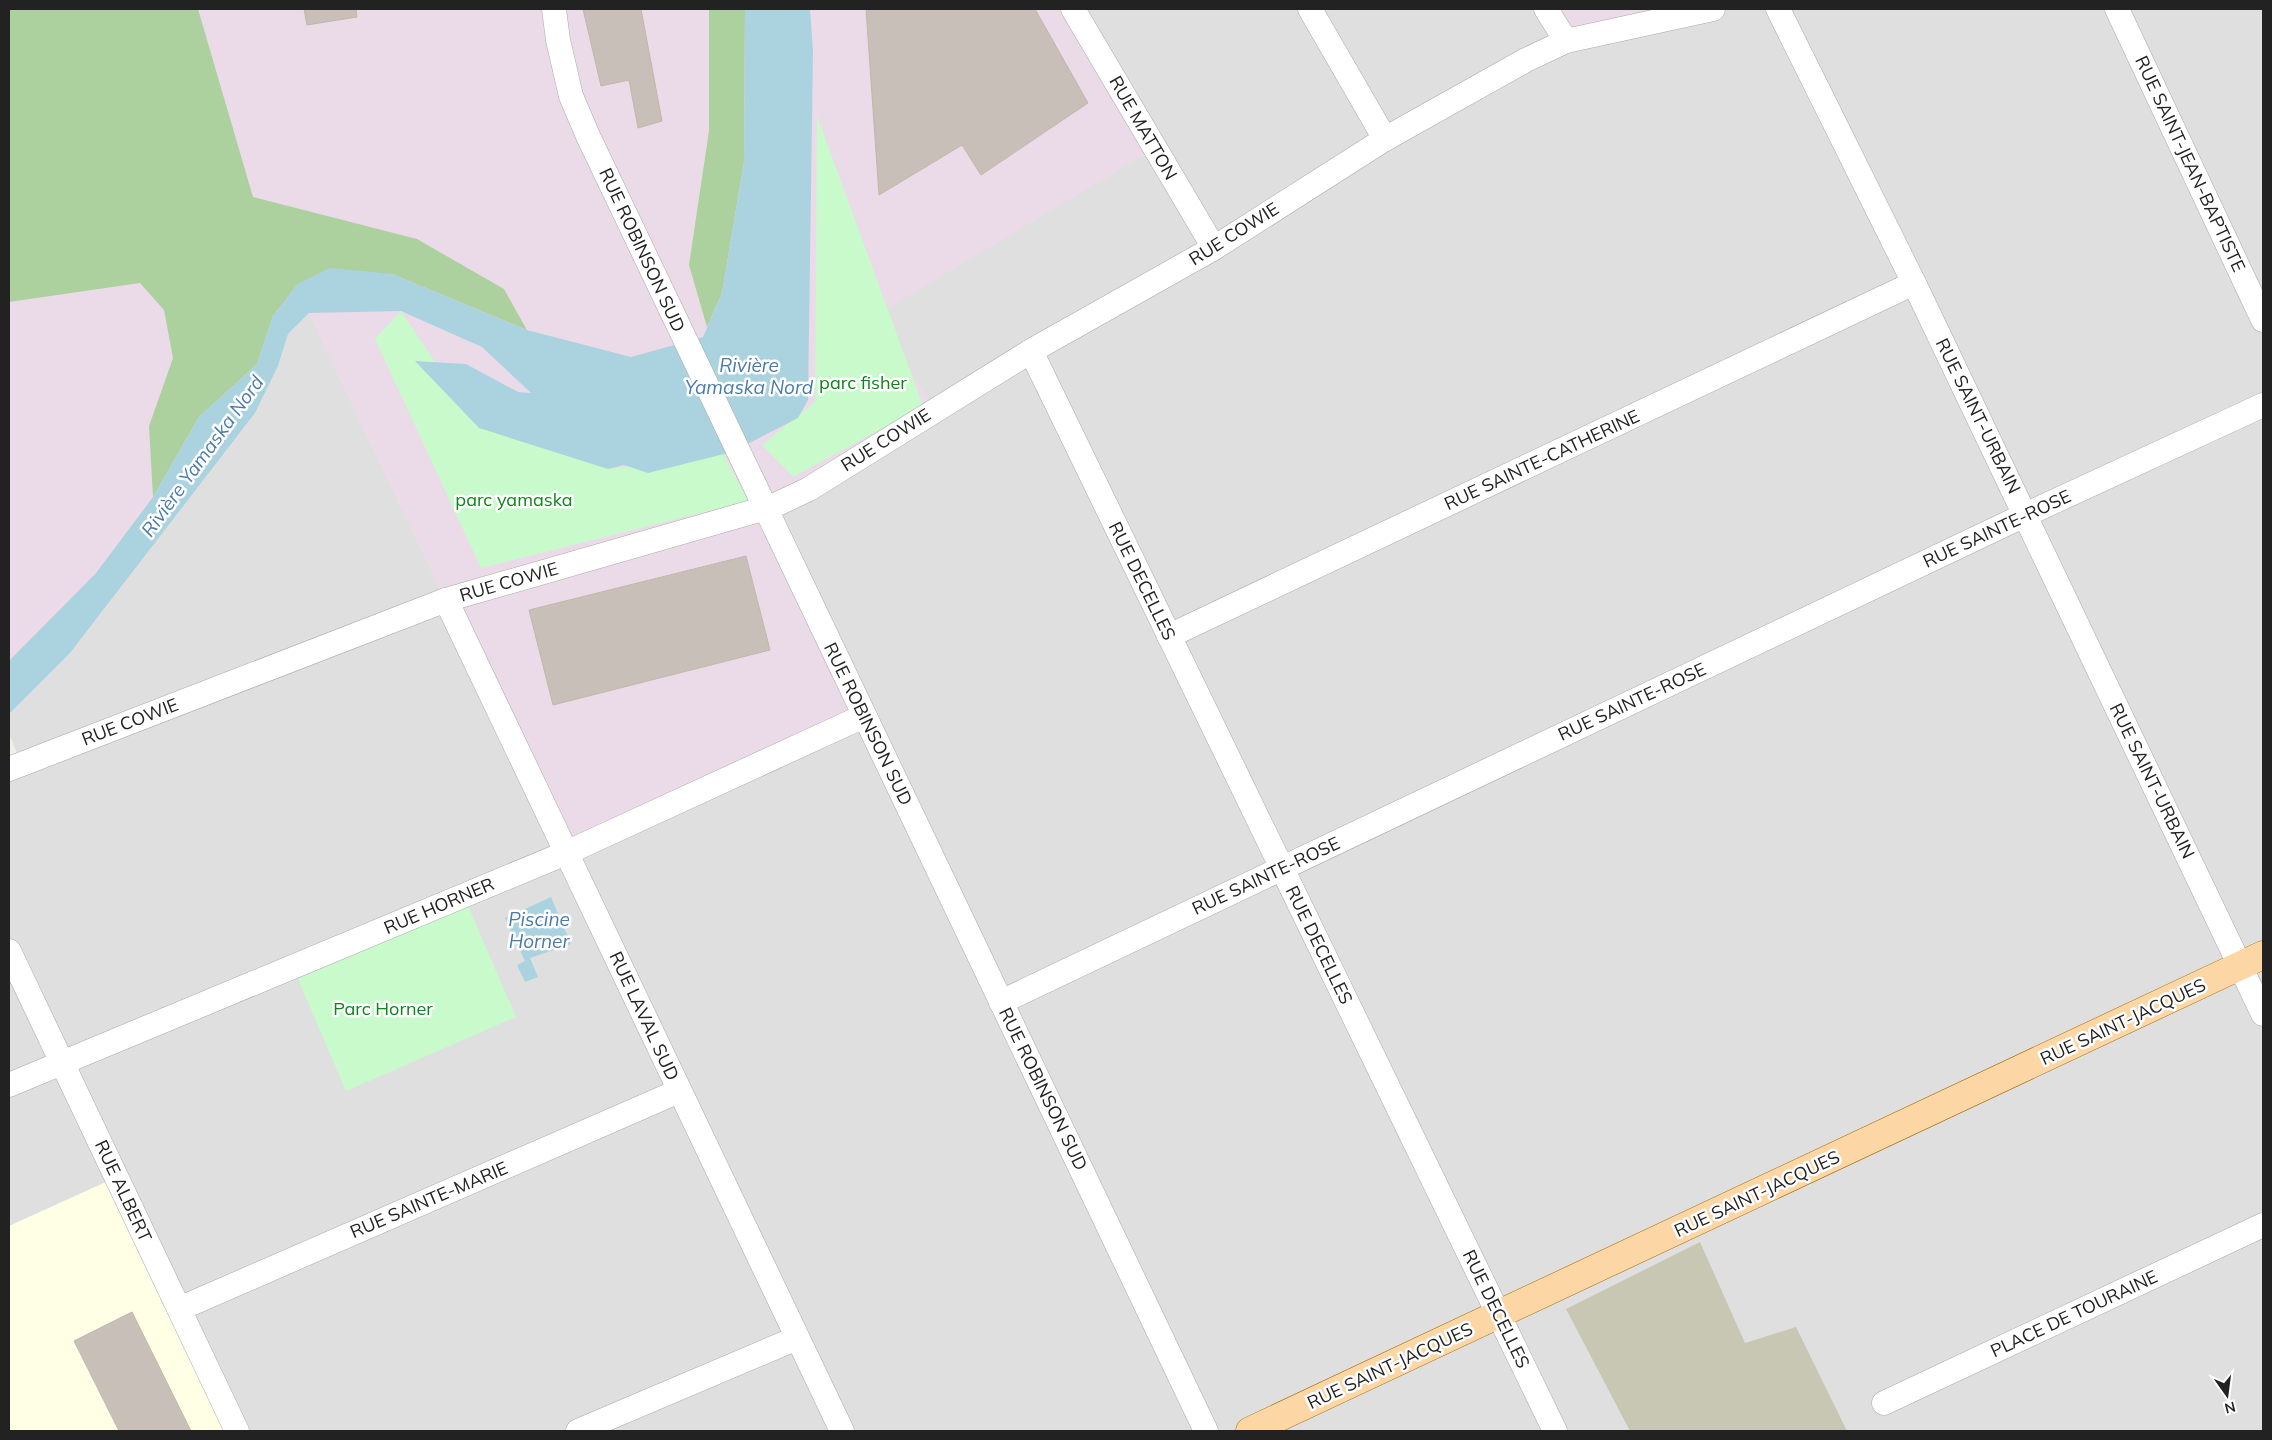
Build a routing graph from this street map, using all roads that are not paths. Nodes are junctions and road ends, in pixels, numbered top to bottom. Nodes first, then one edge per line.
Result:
1 (554, 9) edge
2 (1073, 9) edge
3 (1310, 9) edge
4 (1546, 9) edge
5 (1713, 9) edge
6 (1778, 9) edge
7 (2117, 9) edge
8 (1566, 42) junction
9 (1385, 139) junction
10 (1214, 248) junction
11 (1914, 283) junction
12 (2263, 320) edge
13 (1031, 351) junction
14 (2263, 405) edge
15 (761, 500) junction
16 (2025, 515) junction
17 (446, 600) junction
18 (1170, 636) junction
19 (864, 716) junction
20 (9, 769) edge
21 (566, 853) junction
22 (1282, 869) junction
23 (9, 951) edge
24 (2252, 961) edge
25 (1001, 1002) junction
26 (2263, 1014) edge
27 (63, 1064) junction
28 (9, 1085) edge
29 (679, 1091) junction
30 (2263, 1225) edge
31 (179, 1308) junction
32 (1499, 1315) junction
33 (797, 1338) junction
34 (1884, 1404) dead end
35 (237, 1431) edge
36 (578, 1431) edge
37 (842, 1431) edge
38 (1206, 1431) edge
39 (1250, 1431) edge
40 (1555, 1431) edge

1 - 15 street, RUE ROBINSON SUD
2 - 10 street, RUE MATTON
3 - 9 street
4 - 8 street
5 - 8 street, RUE COWIE
6 - 11 street, RUE SAINT-URBAIN
7 - 12 street, RUE SAINT-JEAN-BAPTISTE
8 - 9 street, RUE COWIE
9 - 10 street, RUE COWIE
10 - 13 street, RUE COWIE
11 - 16 street, RUE SAINT-URBAIN
11 - 18 street, RUE SAINTE-CATHERINE
13 - 15 street, RUE COWIE
13 - 18 street, RUE DECELLES
14 - 16 street, RUE SAINTE-ROSE
15 - 17 street, RUE COWIE
15 - 19 street, RUE ROBINSON SUD
16 - 22 street, RUE SAINTE-ROSE
16 - 24 street, RUE SAINT-URBAIN
17 - 20 street, RUE COWIE
17 - 21 street, RUE LAVAL SUD
18 - 22 street, RUE DECELLES
19 - 21 street, RUE HORNER
19 - 25 street, RUE ROBINSON SUD
21 - 27 street, RUE HORNER
21 - 29 street, RUE LAVAL SUD
22 - 25 street, RUE SAINTE-ROSE
22 - 32 street, RUE DECELLES
23 - 27 street, RUE ALBERT
24 - 26 street, RUE SAINT-URBAIN
24 - 32 main road, RUE SAINT-JACQUES
25 - 38 street, RUE ROBINSON SUD
27 - 28 street, RUE HORNER
27 - 31 street, RUE ALBERT
29 - 31 street, RUE SAINTE-MARIE
29 - 33 street, RUE LAVAL SUD
30 - 34 street, PLACE DE TOURAINE
31 - 35 street, RUE ALBERT
32 - 39 main road, RUE SAINT-JACQUES
32 - 40 street, RUE DECELLES
33 - 36 street
33 - 37 street, RUE LAVAL SUD

